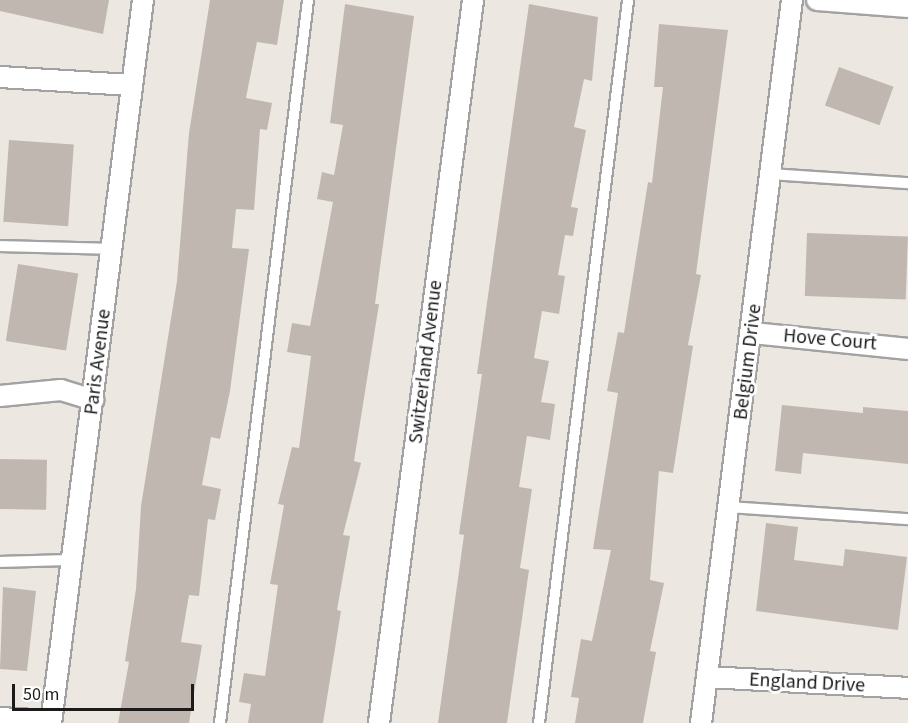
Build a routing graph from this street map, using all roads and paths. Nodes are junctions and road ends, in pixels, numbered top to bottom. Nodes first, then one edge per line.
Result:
1 (143, 0) edge
2 (308, 0) edge
3 (473, 0) edge
4 (628, 0) edge
5 (792, 0) edge
6 (817, 0) edge
7 (908, 7) edge
8 (0, 77) edge
9 (132, 85) junction
10 (771, 174) junction
11 (908, 183) edge
12 (0, 246) edge
13 (112, 249) junction
14 (753, 333) junction
15 (908, 349) edge
16 (0, 396) edge
17 (93, 400) junction
18 (730, 507) junction
19 (908, 519) edge
20 (72, 560) junction
21 (0, 562) edge
22 (707, 677) junction
23 (908, 688) edge
24 (0, 718) edge
25 (51, 722) edge
26 (220, 723) edge
27 (379, 723) edge
28 (539, 723) edge
29 (701, 723) edge

1 - 9 street, Paris Avenue
2 - 26 lane
3 - 27 street, Switzerland Avenue
4 - 28 lane
5 - 10 street, Belgium Drive
6 - 7 street
8 - 9 street
9 - 13 street, Paris Avenue
10 - 11 lane
10 - 14 street, Belgium Drive
12 - 13 lane
13 - 17 street, Paris Avenue
14 - 15 street, Hove Court
14 - 18 street, Belgium Drive
16 - 17 street
17 - 20 street, Paris Avenue
18 - 19 lane
18 - 22 street, Belgium Drive
20 - 21 lane
20 - 25 street, Paris Avenue
22 - 23 street, England Drive
22 - 29 street, Belgium Drive
24 - 25 street

